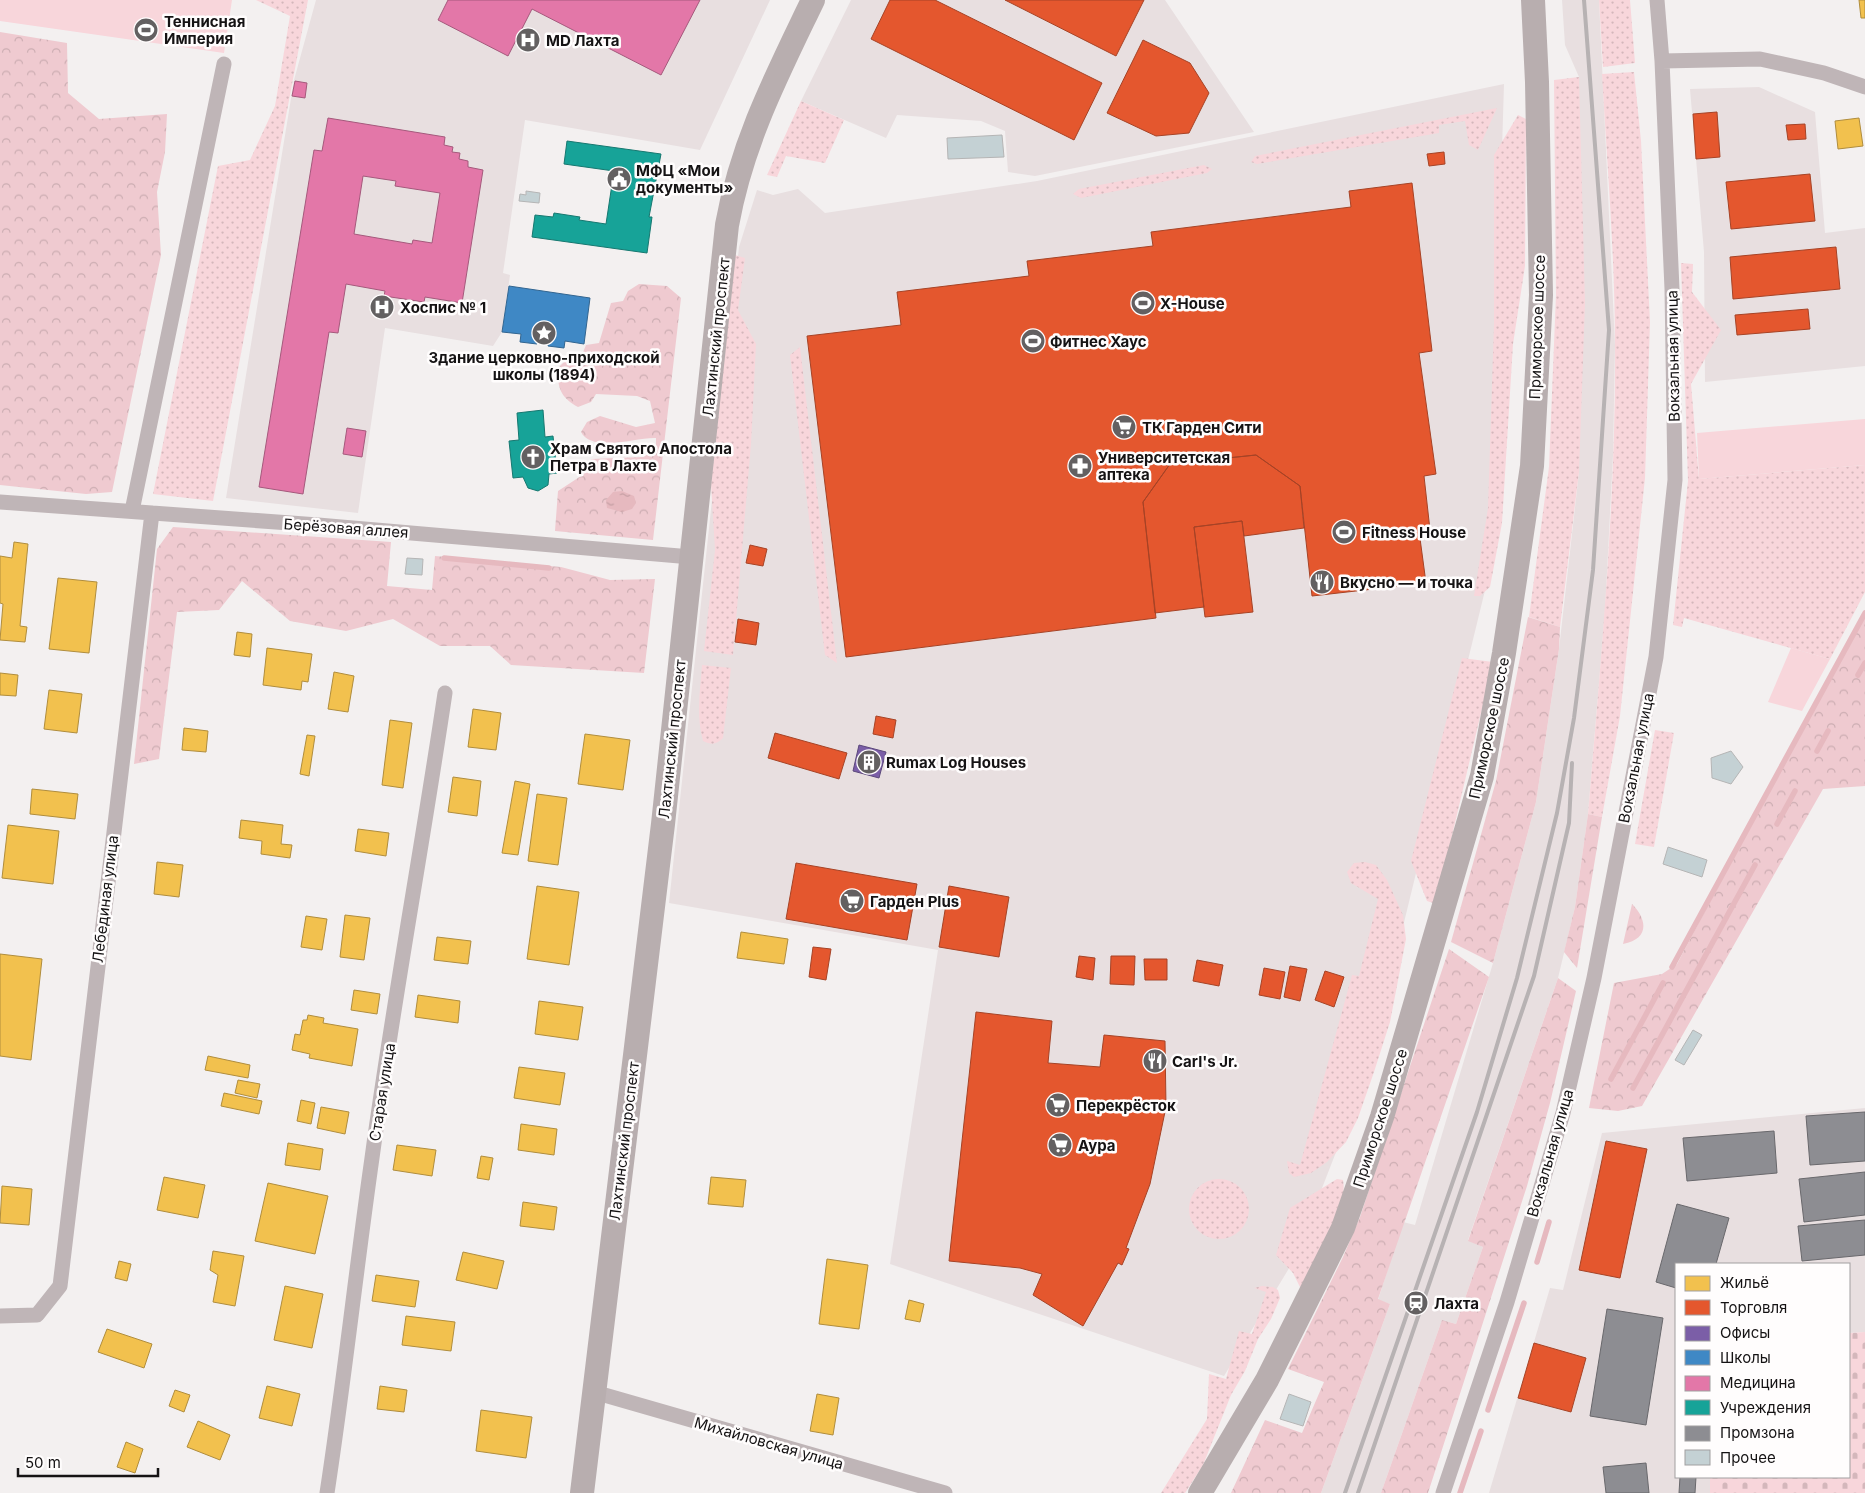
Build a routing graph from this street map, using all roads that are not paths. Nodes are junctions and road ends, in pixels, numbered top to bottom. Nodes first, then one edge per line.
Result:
1 (814, 0) edge
2 (1533, 0) edge
3 (1657, 0) edge
4 (1662, 61) junction
5 (224, 64) dead end
6 (1865, 86) edge
7 (0, 502) edge
8 (132, 511) junction
9 (152, 512) junction
10 (692, 557) junction
11 (445, 693) dead end
12 (0, 1316) edge
13 (594, 1392) junction
14 (328, 1493) edge
15 (582, 1493) edge
16 (946, 1493) edge
17 (1200, 1493) edge
18 (1443, 1493) edge

1 - 10 main road, Лахтинский проспект
2 - 17 main road, Приморское шоссе
3 - 4 street, Вокзальная улица
4 - 6 street
4 - 18 street, Вокзальная улица
5 - 8 street
7 - 8 street, Берёзовая аллея
8 - 9 street, Берёзовая аллея
9 - 10 street, Берёзовая аллея
9 - 12 street, Лебединая улица
10 - 13 main road, Лахтинский проспект
11 - 14 street, Старая улица
13 - 15 main road, Лахтинский проспект
13 - 16 street, Михайловская улица

